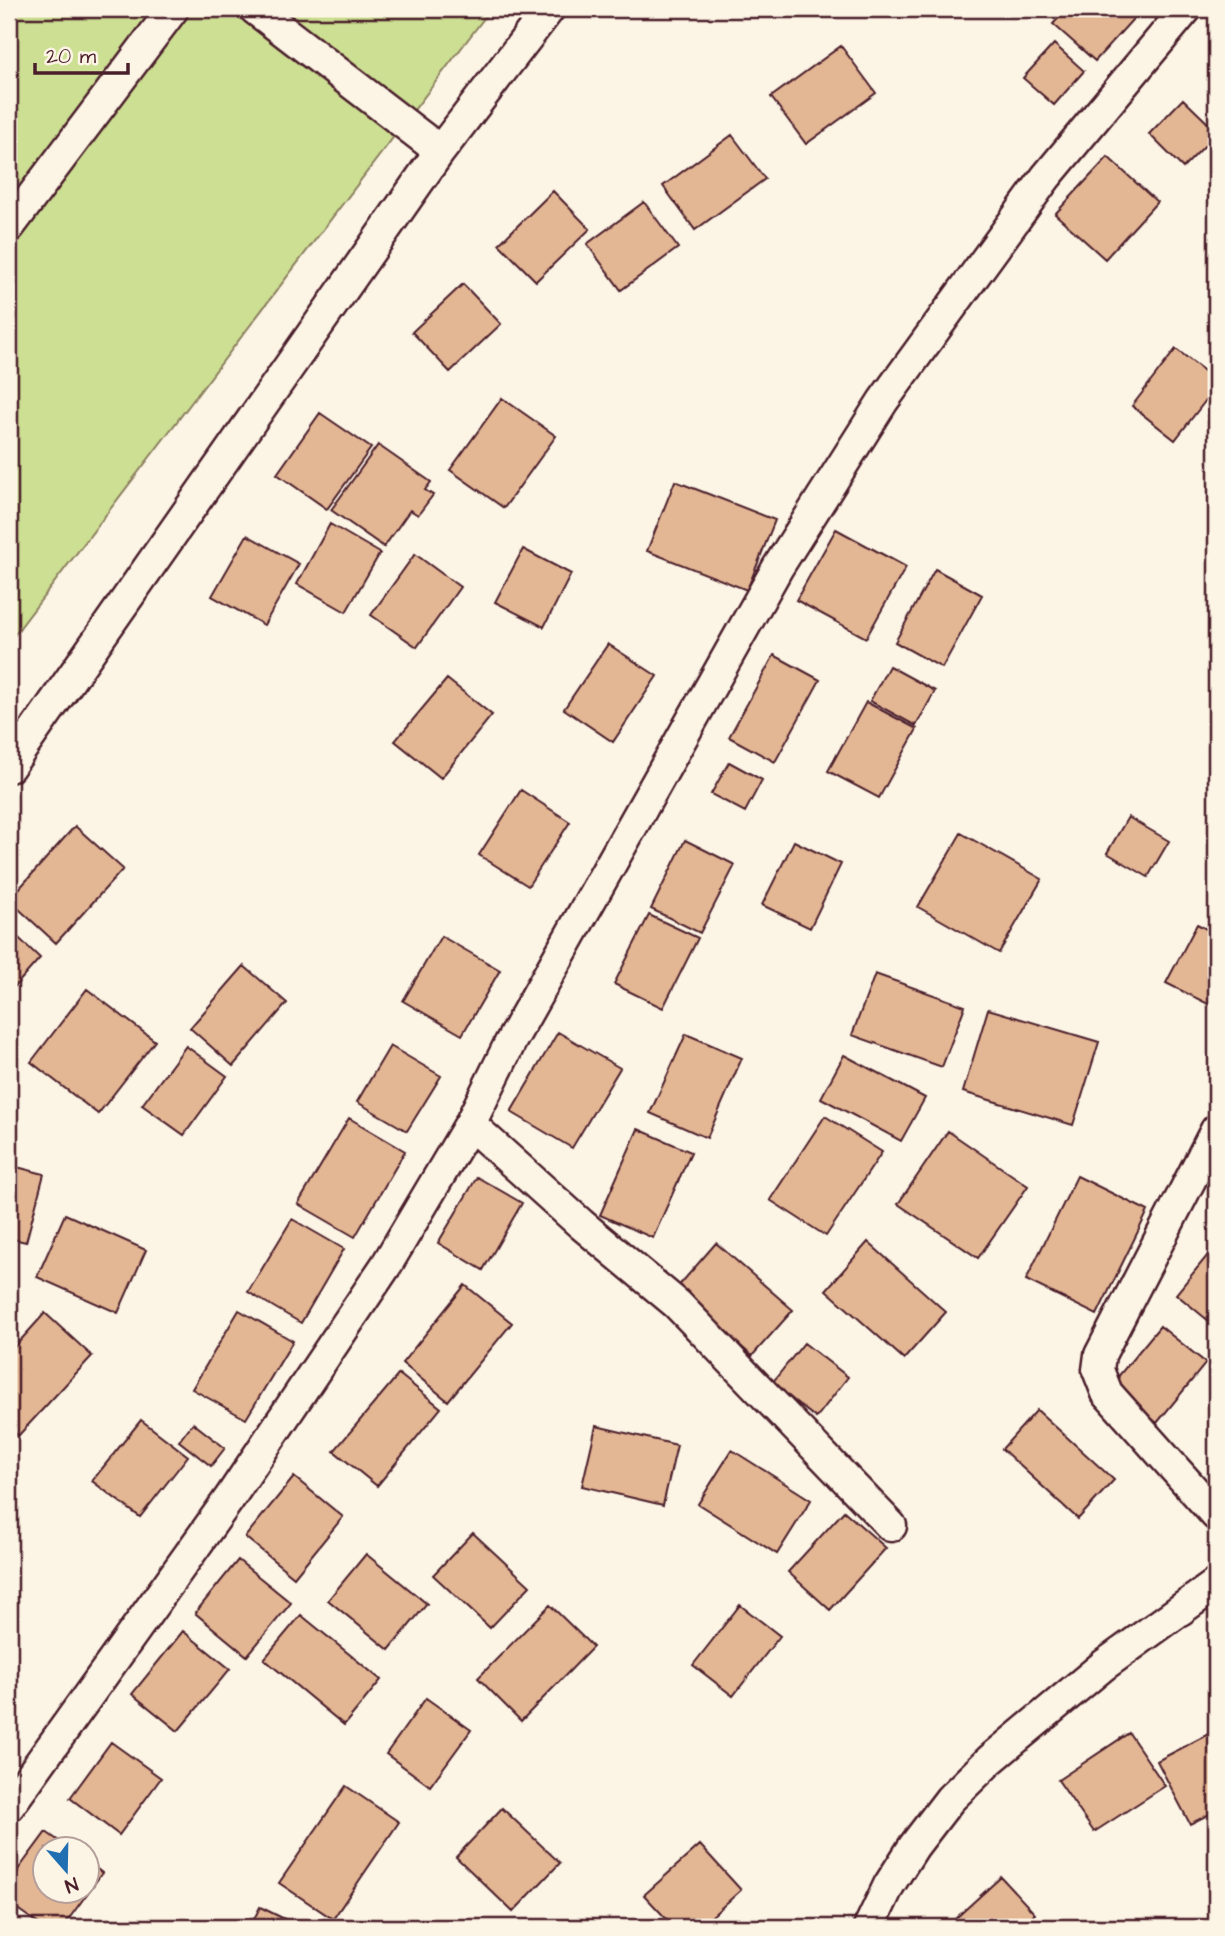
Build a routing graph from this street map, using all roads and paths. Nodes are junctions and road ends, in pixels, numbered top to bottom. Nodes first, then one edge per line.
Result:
1 (173, 9) edge
2 (256, 9) edge
3 (549, 9) edge
4 (1186, 9) edge
5 (440, 151) junction
6 (9, 227) edge
7 (9, 767) edge
8 (470, 1124) junction
9 (1216, 1130) edge
10 (1216, 1515) edge
11 (891, 1526) dead end
12 (1216, 1584) edge
13 (9, 1806) edge
14 (869, 1927) edge

1 - 6 street
2 - 5 street
3 - 5 street
4 - 8 street
5 - 7 street
8 - 11 street
8 - 13 street
9 - 10 street
12 - 14 street

